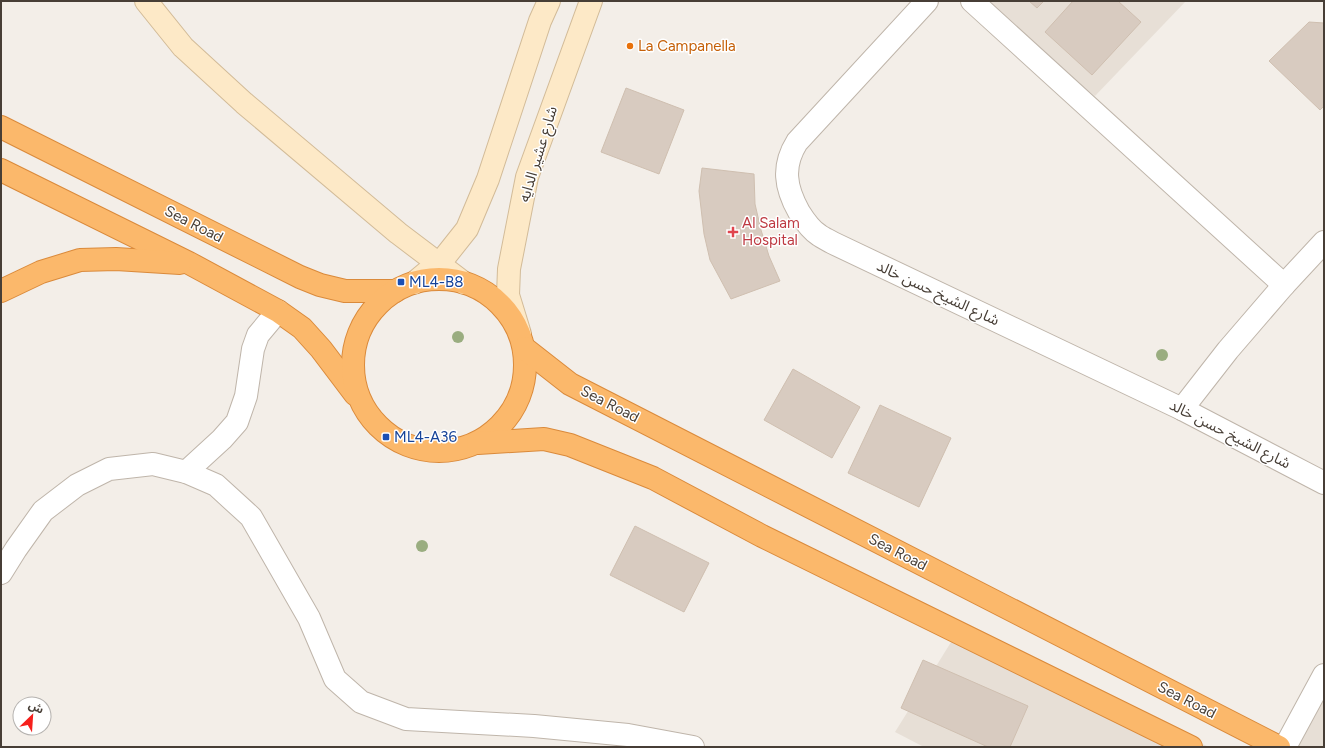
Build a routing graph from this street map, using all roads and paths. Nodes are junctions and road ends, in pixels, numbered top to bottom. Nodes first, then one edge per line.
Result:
1 (146, 1) edge
2 (549, 1) edge
3 (591, 1) edge
4 (927, 1) edge
5 (972, 1) edge
6 (6, 130) edge
7 (1, 170) edge
8 (1324, 242) edge
9 (189, 263) junction
10 (438, 263) junction
11 (464, 283) junction
12 (1284, 285) junction
13 (404, 287) junction
14 (1, 291) edge
15 (278, 311) junction
16 (522, 341) junction
17 (359, 398) junction
18 (1182, 409) junction
19 (478, 443) junction
20 (186, 472) junction
21 (1324, 483) edge
22 (1, 573) edge
23 (1324, 675) edge
24 (693, 747) edge
25 (1191, 747) edge
26 (1279, 747) edge
27 (1285, 747) edge

1 - 10 street
2 - 10 street
3 - 16 street, شارع عشير الدايه
4 - 18 street, شارع الشيخ حسن خالد
5 - 12 street
6 - 13 highway, Sea Road
7 - 9 highway
8 - 12 street
9 - 14 highway
9 - 15 highway
10 - 11 street
10 - 13 street
11 - 13 highway, Sea Road
11 - 16 highway, Sea Road
12 - 18 street
13 - 17 highway
15 - 17 highway
15 - 20 street
16 - 19 highway
16 - 26 highway, Sea Road
17 - 19 highway
18 - 21 street, شارع الشيخ حسن خالد
19 - 25 highway
20 - 22 street
20 - 24 street
23 - 27 street

